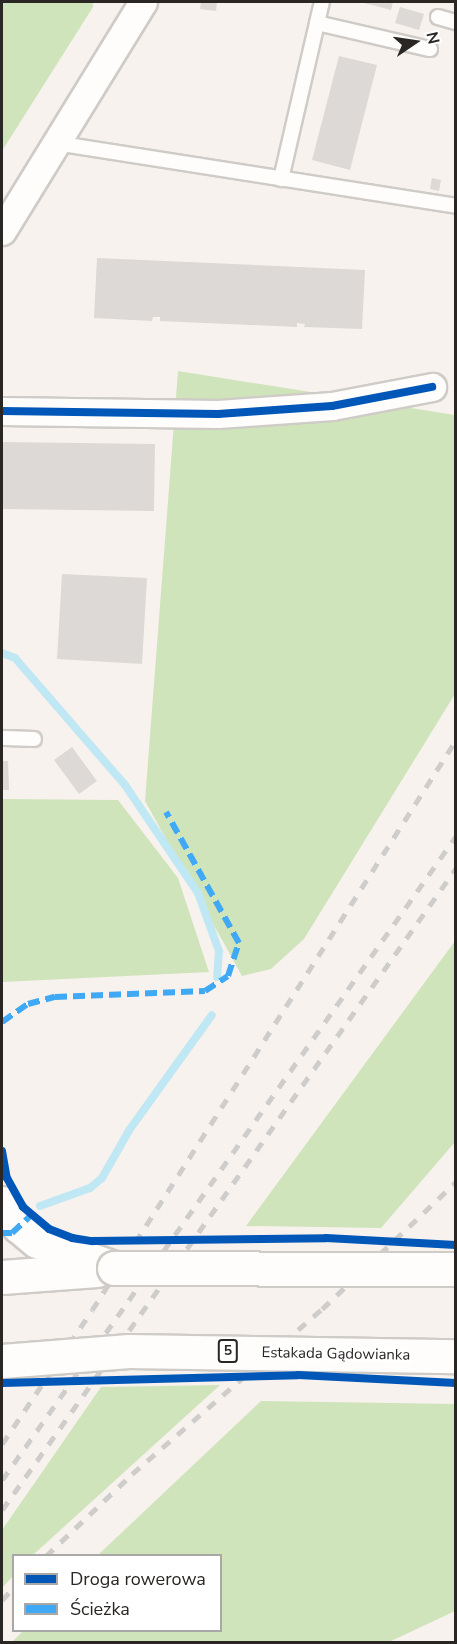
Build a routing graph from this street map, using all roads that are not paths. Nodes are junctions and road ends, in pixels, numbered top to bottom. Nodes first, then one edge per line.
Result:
1 (143, 2) edge
2 (322, 2) edge
3 (438, 17) dead end
4 (456, 22) edge
5 (317, 23) junction
6 (430, 49) dead end
7 (55, 143) junction
8 (281, 179) junction
9 (456, 206) edge
10 (2, 231) edge
11 (432, 387) dead end
12 (2, 411) edge
13 (2, 738) edge
14 (34, 739) dead end
15 (2, 1203) edge
16 (114, 1268) junction
17 (456, 1269) edge
18 (2, 1277) edge
19 (456, 1356) edge
20 (2, 1361) edge

1 - 7 street
2 - 5 lane
3 - 4 lane
5 - 6 lane
5 - 8 lane
7 - 8 lane
7 - 10 street
8 - 9 lane
11 - 12 street
13 - 14 lane
15 - 16 main road
16 - 17 main road, bridge
16 - 18 main road
19 - 20 main road, Estakada Gądowianka / 5, bridge

